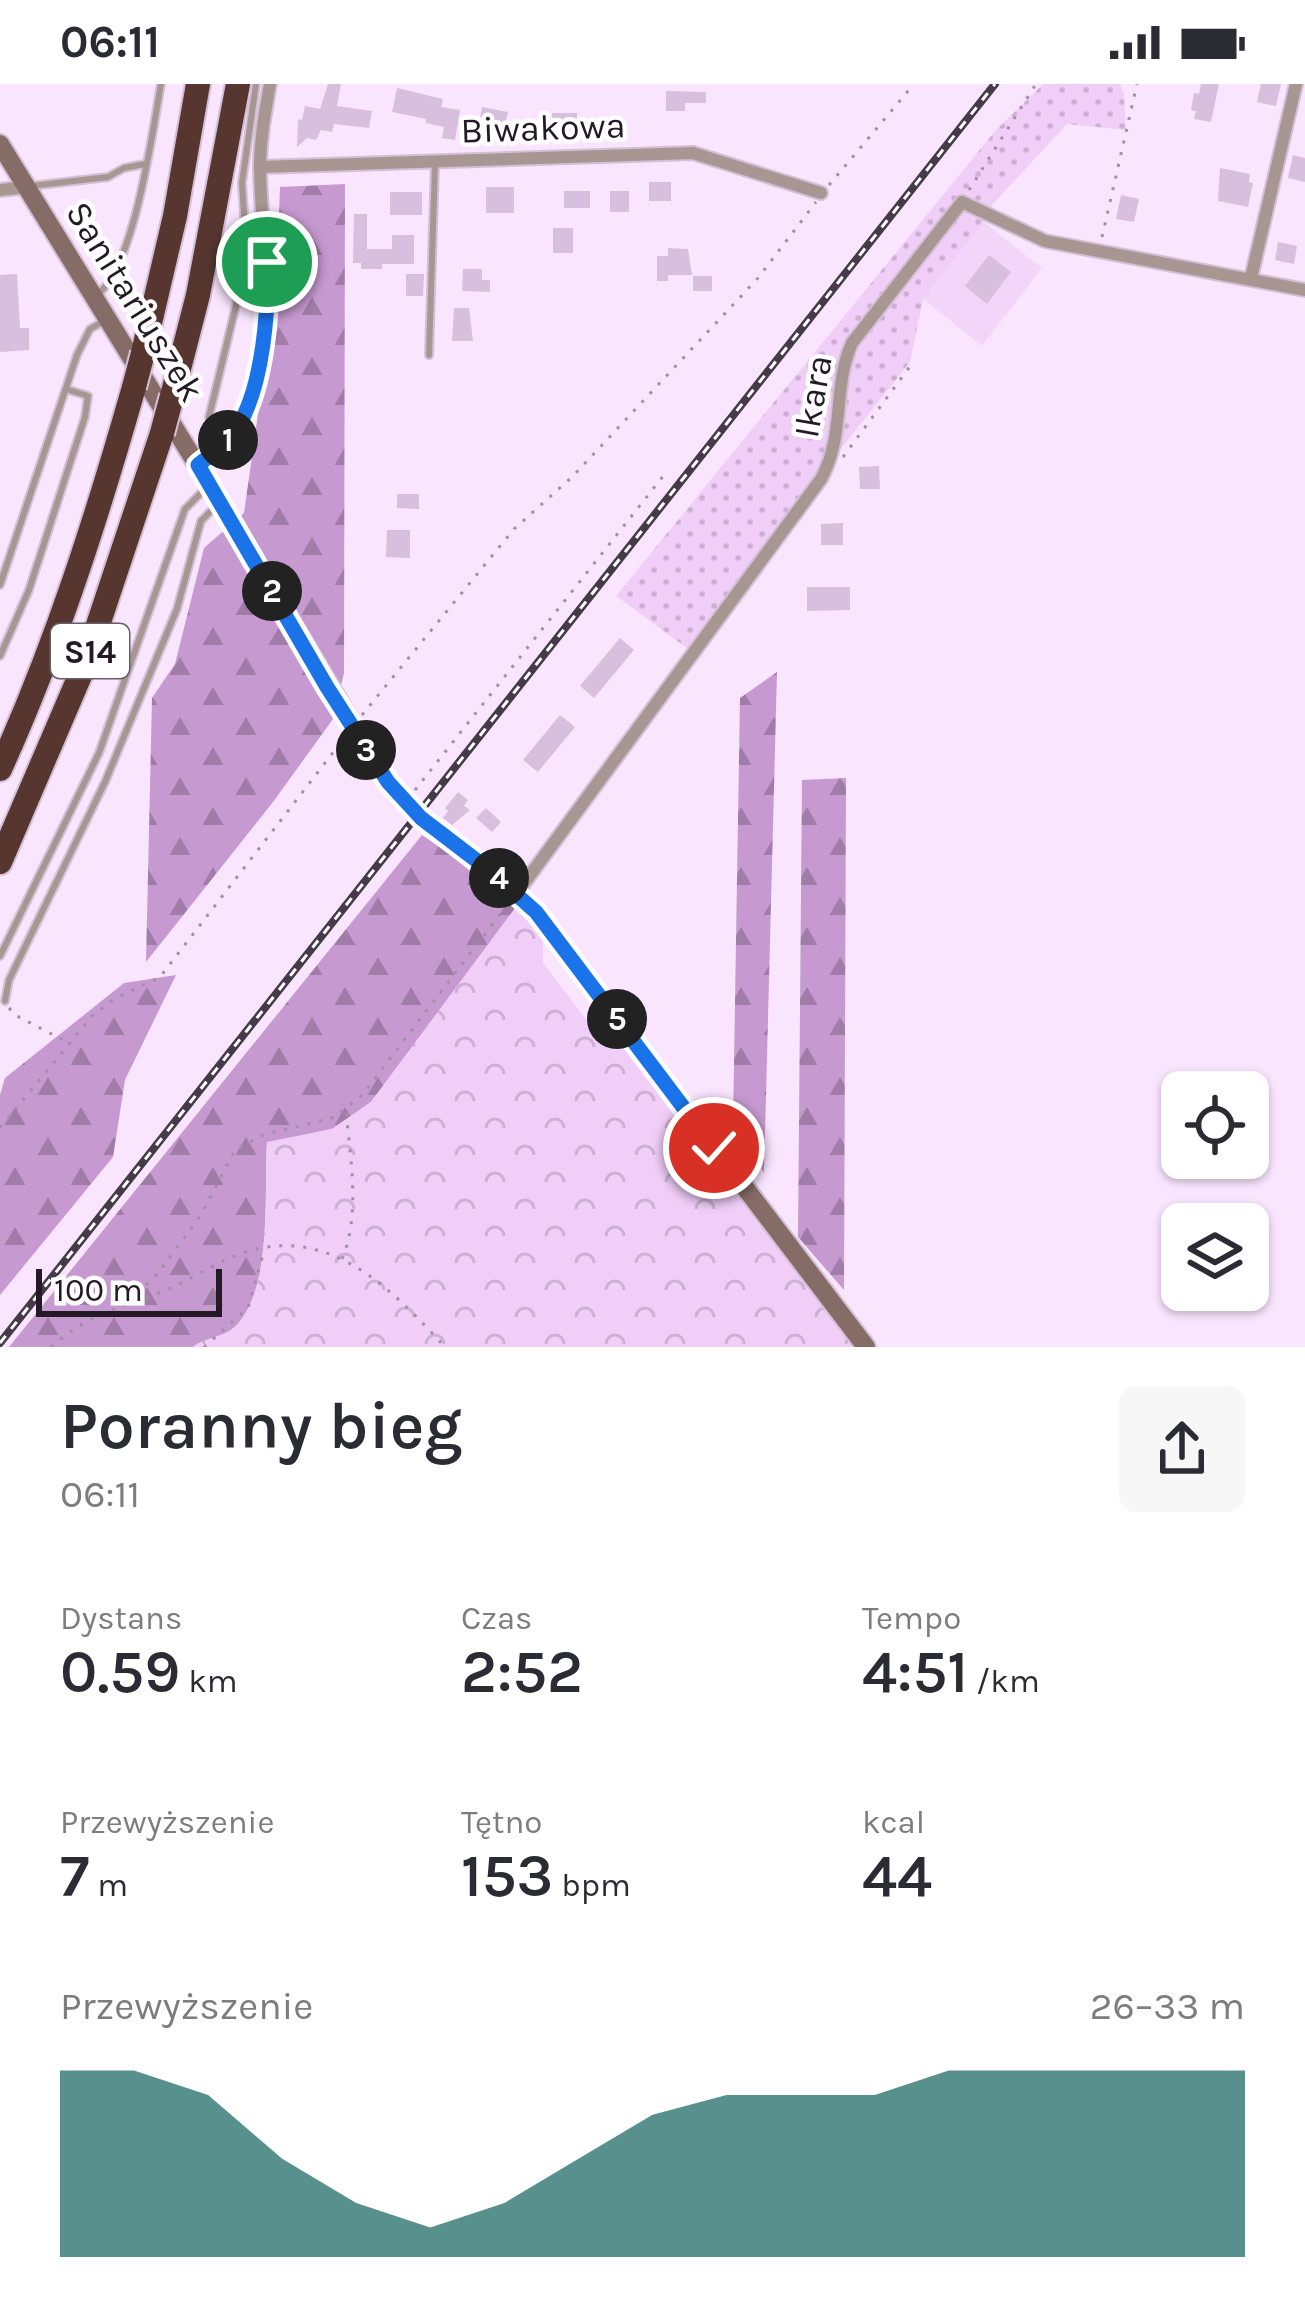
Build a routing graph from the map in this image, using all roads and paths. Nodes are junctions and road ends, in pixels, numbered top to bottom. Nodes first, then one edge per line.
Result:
1 (161, 84) edge
2 (198, 84) edge
3 (238, 84) edge
4 (256, 84) edge
5 (270, 84) edge
6 (914, 84) edge
7 (1036, 84) edge
8 (1137, 84) edge
9 (1296, 84) edge
10 (0, 144) edge
11 (435, 160) junction
12 (145, 164) junction
13 (260, 167) junction
14 (28, 188) junction
15 (0, 190) edge
16 (821, 193) junction
17 (962, 202) junction
18 (1099, 251) junction
19 (1251, 278) junction
20 (1305, 290) edge
21 (95, 296) junction
22 (109, 318) junction
23 (429, 355) dead end
24 (911, 365) dead end
25 (66, 389) junction
26 (222, 446) junction
27 (198, 465) junction
28 (668, 470) dead end
29 (820, 479) junction
30 (215, 493) junction
31 (0, 585) edge
32 (0, 656) edge
33 (352, 728) junction
34 (0, 769) edge
35 (410, 796) dead end
36 (0, 862) edge
37 (517, 893) junction
38 (0, 956) edge
39 (4, 1001) joint
40 (69, 1042) junction
41 (346, 1108) junction
42 (0, 1127) edge
43 (264, 1249) junction
44 (342, 1259) junction
45 (129, 1302) junction
46 (51, 1347) edge
47 (204, 1347) edge
48 (445, 1347) edge
49 (866, 1347) edge

1 - 12 lane
2 - 34 highway, S14, bridge
3 - 36 highway, S14, bridge
4 - 26 lane
5 - 13 street
6 - 16 path
7 - 17 path
8 - 18 path
9 - 19 street
10 - 14 street, Sanitariuszek
11 - 13 street, Biwakowa
11 - 16 street, Biwakowa
11 - 23 lane
12 - 14 lane
12 - 21 lane
13 - 26 street
14 - 15 street
14 - 21 street, Sanitariuszek
16 - 33 path
17 - 18 street
17 - 29 street, Ikara
18 - 19 street
19 - 20 street
21 - 22 street, Sanitariuszek
22 - 25 lane
22 - 27 street, Sanitariuszek
24 - 29 path
25 - 31 lane
25 - 32 lane
26 - 27 street
27 - 30 street, Sanitariuszek
28 - 35 path
29 - 37 street, Ikara
30 - 33 street, Sanitariuszek
30 - 38 lane
30 - 39 lane
33 - 37 street, Sanitariuszek
33 - 40 path
37 - 41 path
37 - 49 street, Sanitariuszek
39 - 40 path
40 - 42 path
41 - 44 path
41 - 45 path
43 - 44 path
43 - 45 path
43 - 47 path
44 - 48 path
45 - 46 path

